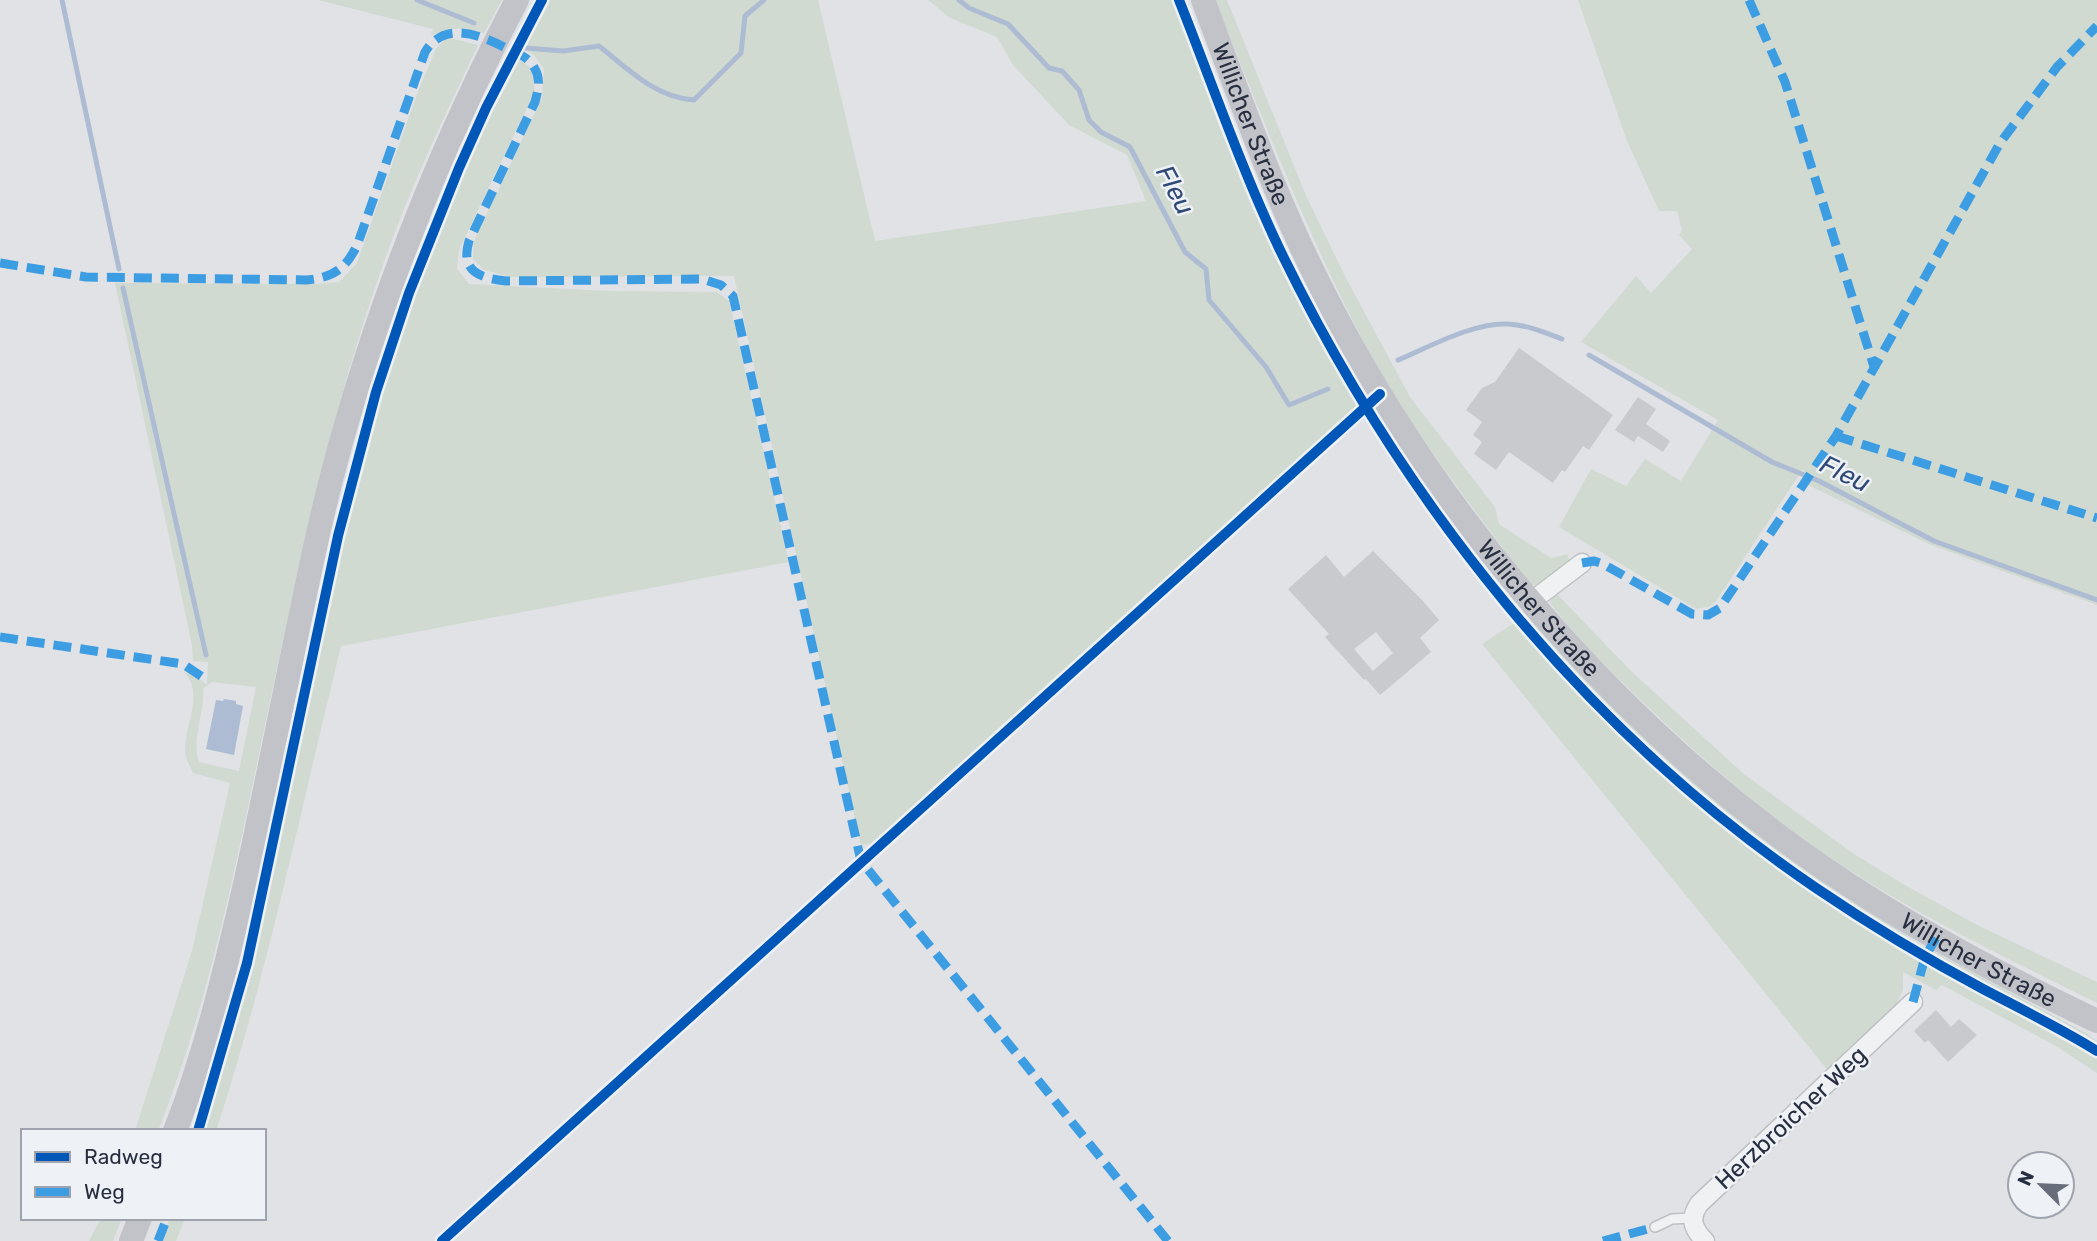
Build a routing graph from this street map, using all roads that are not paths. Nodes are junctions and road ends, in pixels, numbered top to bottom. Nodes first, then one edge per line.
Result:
1 (1203, 0) edge
2 (517, 1) edge
3 (1582, 563) dead end
4 (1532, 601) junction
5 (1913, 1002) dead end
6 (2094, 1021) edge
7 (176, 1129) edge
8 (1692, 1217) junction
9 (139, 1220) edge
10 (1655, 1227) dead end
11 (131, 1241) edge
12 (1705, 1241) edge

1 - 4 main road, Willicher Straße
2 - 7 main road
3 - 4 street
4 - 6 main road, Willicher Straße
5 - 8 street, Herzbroicher Weg
8 - 10 lane
8 - 12 street
9 - 11 main road

